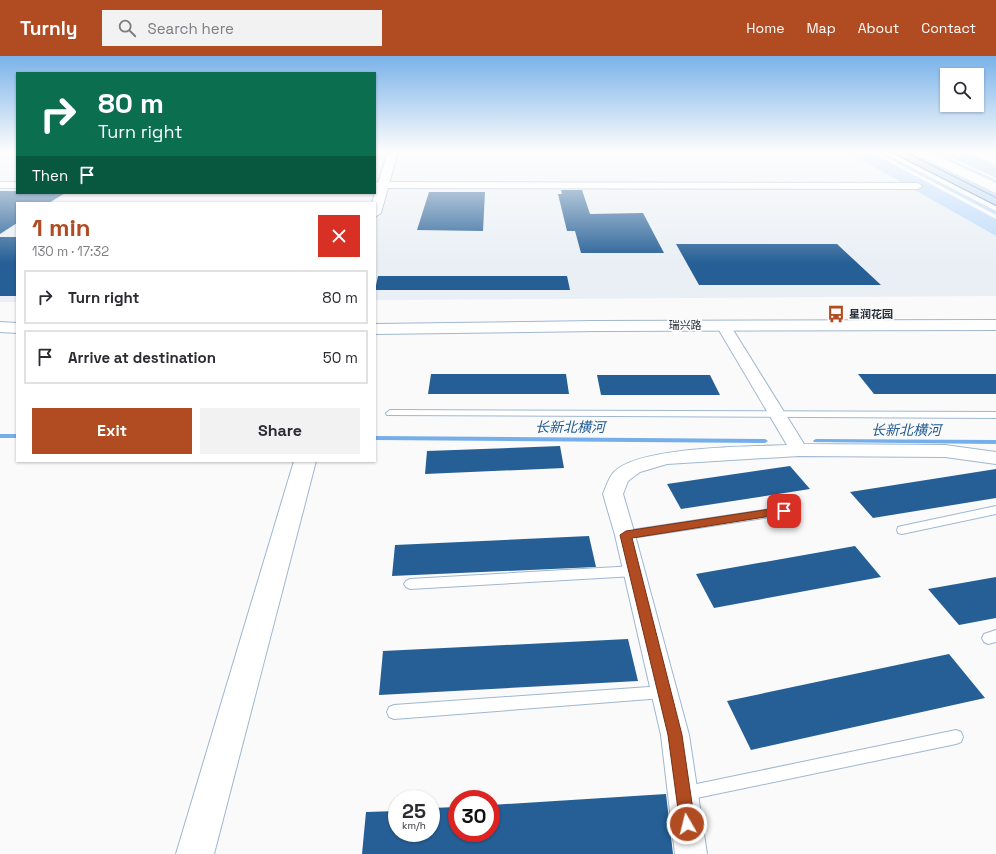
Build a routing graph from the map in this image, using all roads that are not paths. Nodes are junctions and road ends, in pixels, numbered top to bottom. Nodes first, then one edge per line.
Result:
1 (379, 188) edge
2 (969, 188) edge
3 (996, 202) edge
4 (376, 206) edge
5 (723, 325) junction
6 (996, 325) edge
7 (0, 328) edge
8 (16, 328) edge
9 (376, 329) edge
10 (390, 414) dead end
11 (777, 415) junction
12 (996, 415) edge
13 (799, 450) junction
14 (996, 458) edge
15 (305, 462) edge
16 (996, 510) edge
17 (784, 511) dead end
18 (902, 530) dead end
19 (626, 535) junction
20 (635, 571) junction
21 (410, 584) dead end
22 (665, 692) junction
23 (394, 712) dead end
24 (956, 737) dead end
25 (683, 794) junction
26 (195, 854) edge
27 (691, 854) edge

1 - 4 street
2 - 3 main road
5 - 6 street, 瑞兴路
5 - 9 street, 瑞兴路
5 - 11 street
7 - 8 street
10 - 11 lane
11 - 12 lane
11 - 13 street
13 - 14 street
13 - 19 street
15 - 26 street
16 - 18 lane
17 - 19 lane
19 - 20 street
20 - 21 lane
20 - 22 street
22 - 23 lane
22 - 25 street
24 - 25 lane
25 - 27 street

